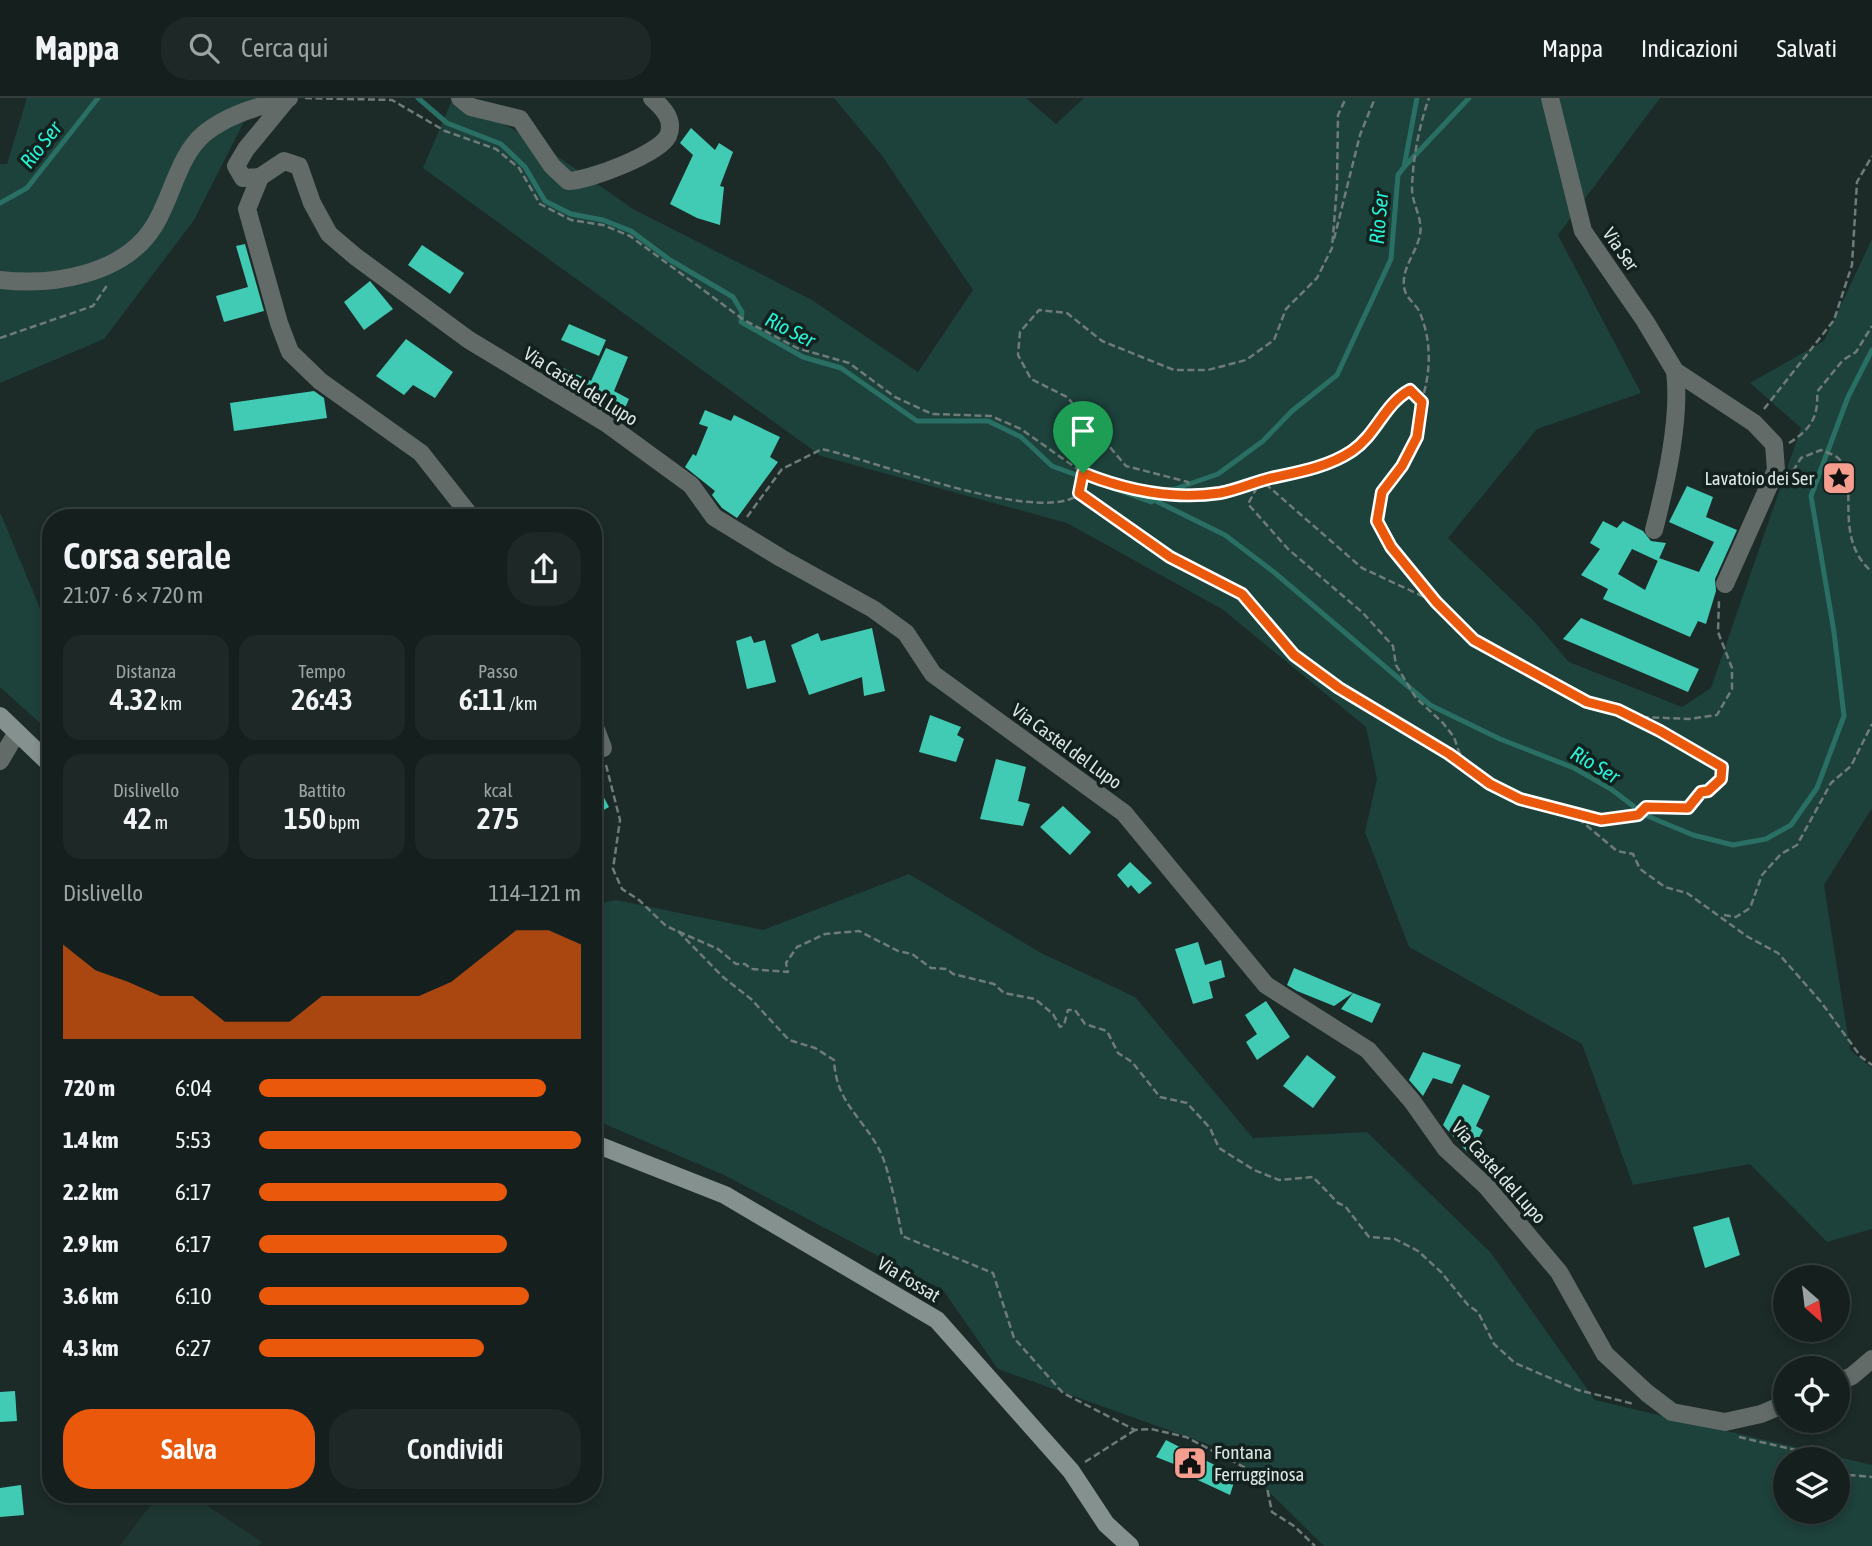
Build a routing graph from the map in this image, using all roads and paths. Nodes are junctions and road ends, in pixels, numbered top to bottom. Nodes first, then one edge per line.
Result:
1 (288, 98) edge
2 (460, 98) edge
3 (652, 98) edge
4 (1346, 98) edge
5 (1375, 98) edge
6 (1429, 98) edge
7 (1550, 98) edge
8 (1872, 156) edge
9 (260, 177) junction
10 (1332, 248) junction
11 (130, 252) junction
12 (0, 280) edge
13 (1872, 326) edge
14 (0, 338) edge
15 (1675, 371) junction
16 (1422, 402) junction
17 (1754, 423) junction
18 (1784, 448) dead end
19 (1082, 474) junction
20 (1261, 480) junction
21 (1788, 480) dead end
22 (1078, 489) junction
23 (1189, 495) junction
24 (465, 509) edge
25 (736, 530) junction
26 (1654, 530) dead end
27 (1872, 572) edge
28 (1725, 584) joint
29 (1436, 602) junction
30 (1618, 710) junction
31 (0, 716) edge
32 (1872, 724) edge
33 (16, 734) junction
34 (42, 757) edge
35 (0, 761) edge
36 (602, 762) edge
37 (1480, 777) junction
38 (1575, 814) junction
39 (1720, 915) junction
40 (676, 929) junction
41 (1872, 1065) edge
42 (602, 1147) edge
43 (1872, 1359) edge
44 (1850, 1377) edge
45 (1636, 1405) dead end
46 (1773, 1409) edge
47 (1135, 1430) junction
48 (1737, 1437) dead end
49 (1782, 1447) edge
50 (1071, 1471) junction
51 (1850, 1475) edge
52 (1872, 1478) edge
53 (1130, 1546) edge
54 (1315, 1546) edge

1 - 9 street
1 - 11 street
1 - 19 path
2 - 3 street
4 - 10 path
5 - 10 path
6 - 16 path
7 - 15 street, Via Ser
8 - 17 path
9 - 24 street
9 - 25 street, Via Castel del Lupo
10 - 23 path
11 - 12 street
11 - 14 path
13 - 18 path
15 - 17 street, Via Ser
15 - 26 street, Via Ser
16 - 20 path
16 - 29 path
17 - 28 street, Via Ser
19 - 22 path
19 - 23 path
20 - 23 path
20 - 29 path
20 - 37 path
21 - 27 path
22 - 25 path
22 - 37 path
25 - 46 street, Via Castel del Lupo
28 - 30 path
29 - 30 path
30 - 38 path
31 - 33 street
32 - 39 path
33 - 34 street
33 - 35 street
36 - 40 path
37 - 38 path
38 - 39 path
39 - 41 path
40 - 45 path
40 - 47 path
42 - 50 street, Via Fossat
43 - 44 street
47 - 50 path
47 - 54 path
48 - 49 path
50 - 53 street, Via Fossat
51 - 52 path

